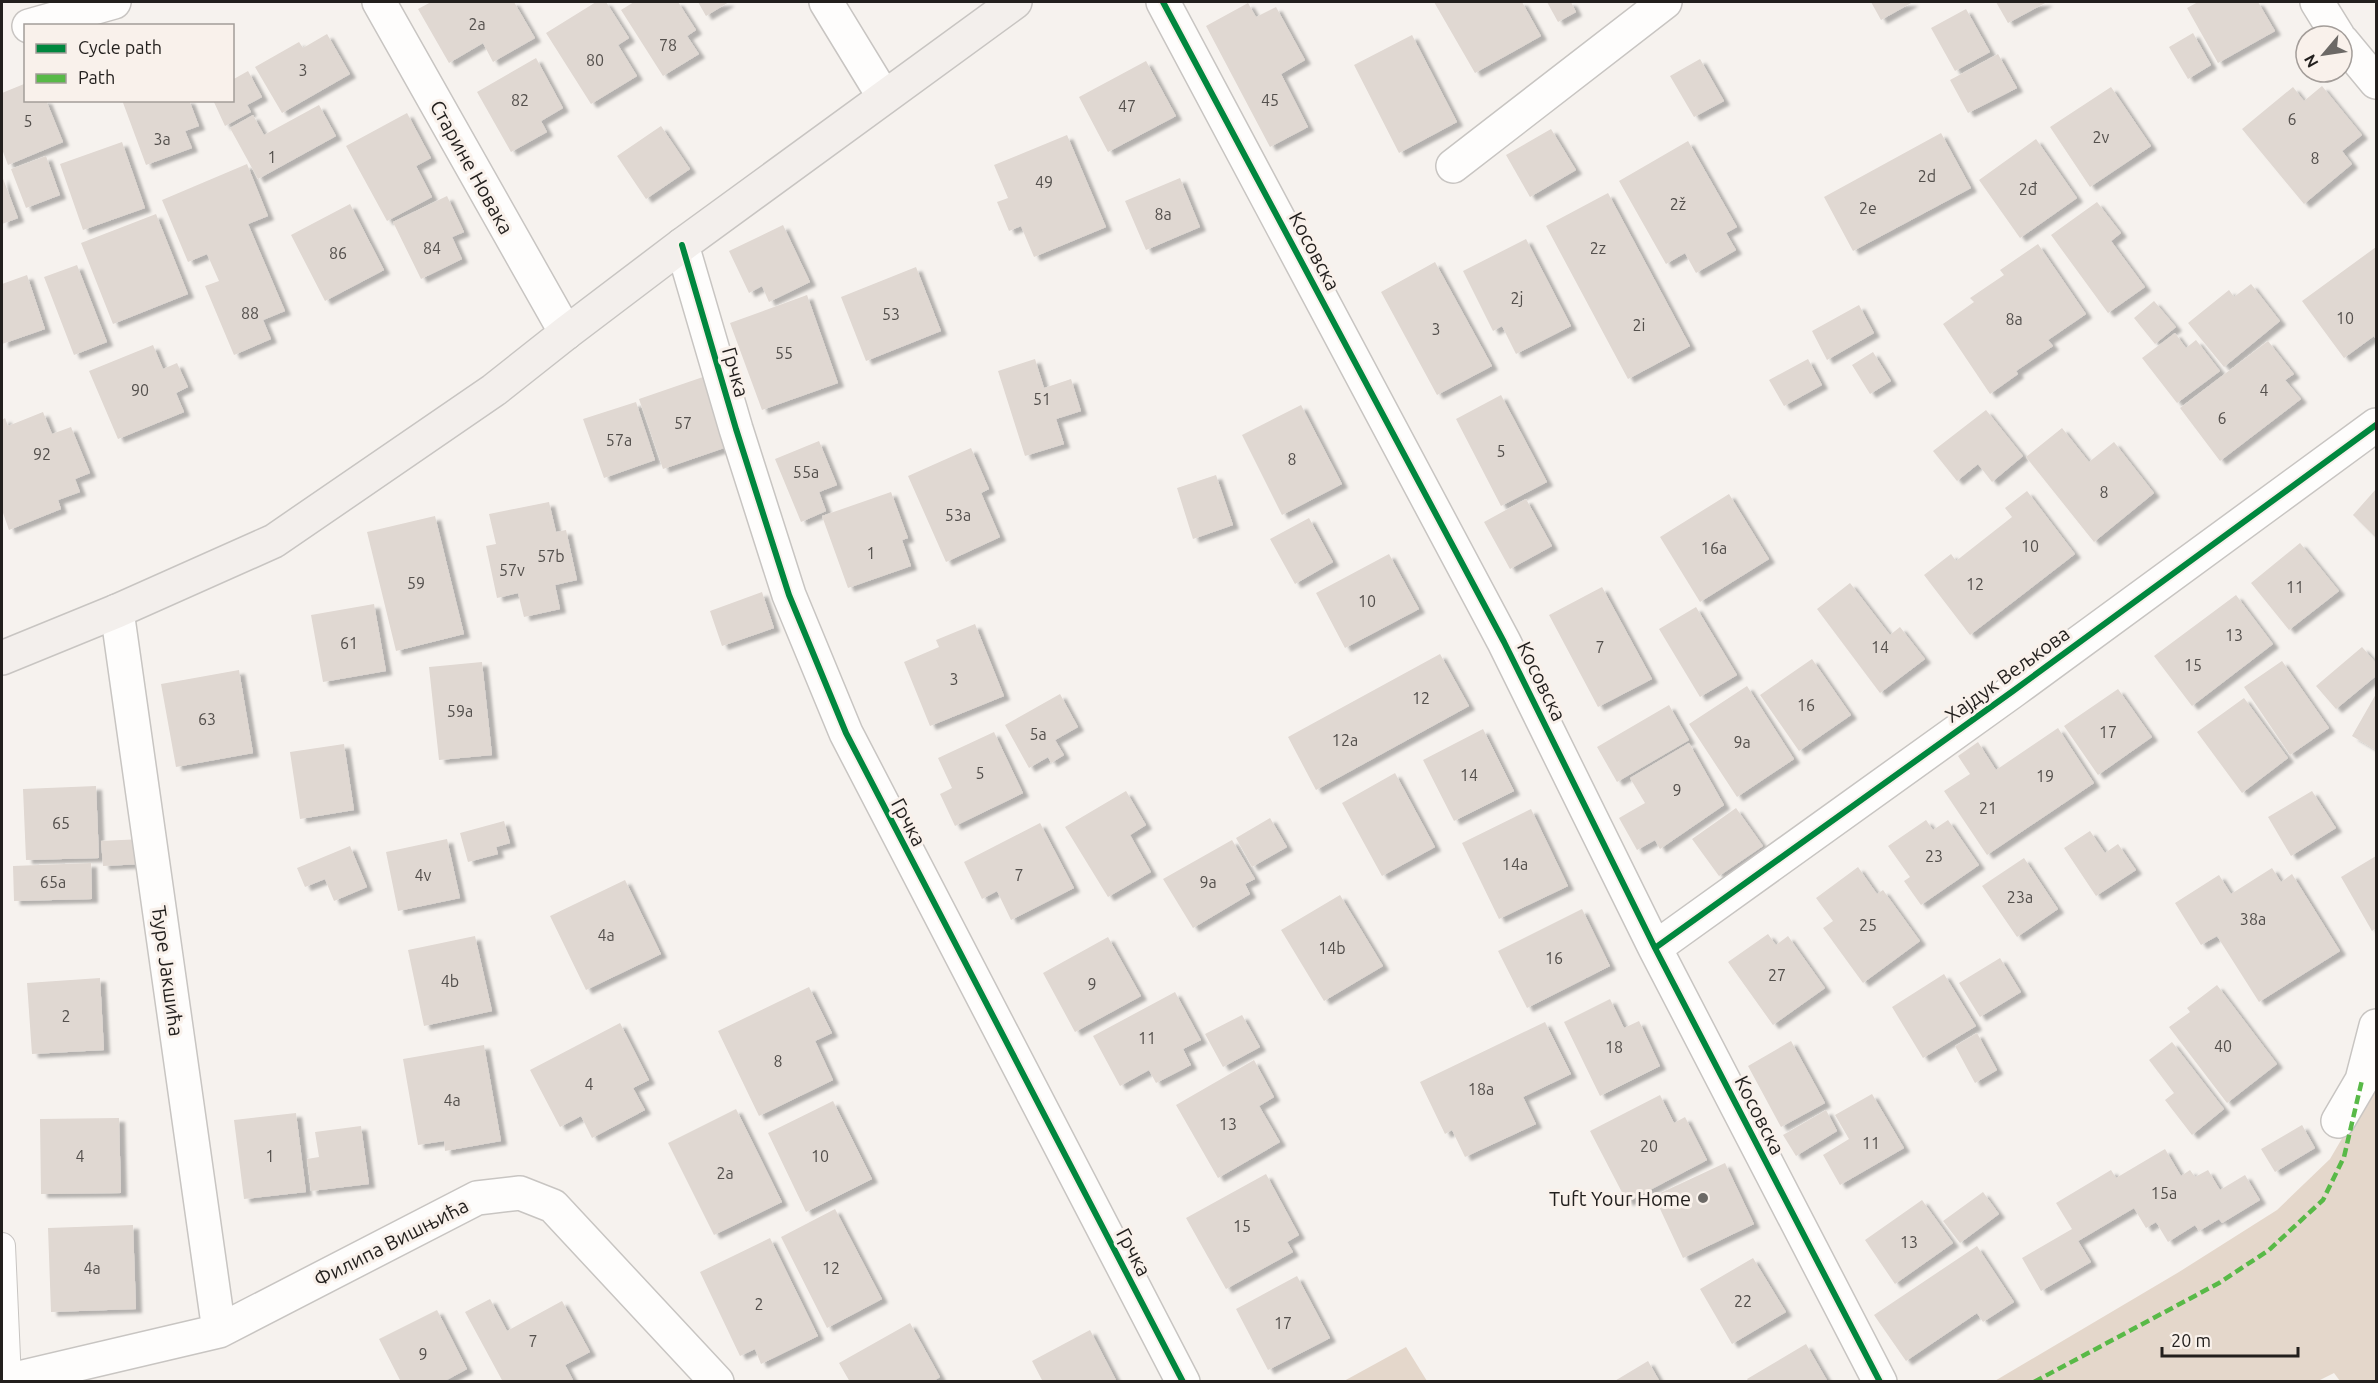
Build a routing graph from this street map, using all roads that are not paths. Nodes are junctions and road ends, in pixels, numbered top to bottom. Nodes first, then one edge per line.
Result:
1 (114, 2) edge
2 (379, 2) edge
3 (826, 2) edge
4 (1015, 2) edge
5 (1163, 2) edge
6 (1665, 2) edge
7 (2317, 2) edge
8 (34, 24) edge
9 (2331, 24) edge
10 (24, 27) edge
11 (2, 33) edge
12 (2354, 55) edge
13 (2376, 82) edge
14 (884, 97) junction
15 (1453, 166) dead end
16 (682, 245) junction
17 (566, 333) junction
18 (2376, 425) edge
19 (117, 610) junction
20 (2, 658) edge
21 (1655, 948) junction
22 (2376, 1026) edge
23 (2338, 1121) dead end
24 (2, 1246) edge
25 (219, 1331) junction
26 (5, 1381) edge
27 (717, 1382) edge
28 (1183, 1382) edge
29 (1880, 1382) edge

1 - 8 street
2 - 17 street, Старине Новака
3 - 14 street
4 - 14 main road
5 - 21 street, Косовска
6 - 15 street
7 - 9 street
10 - 11 street
12 - 13 street
14 - 16 main road
16 - 17 main road
16 - 28 street, Грчка
17 - 19 main road
18 - 21 street, Хајдук Вељкова
19 - 20 main road
19 - 25 street, Ђуре Јакшића
21 - 29 street, Косовска
22 - 23 street
24 - 26 lane
25 - 26 street, Филипа Вишњића
25 - 27 street, Филипа Вишњића

